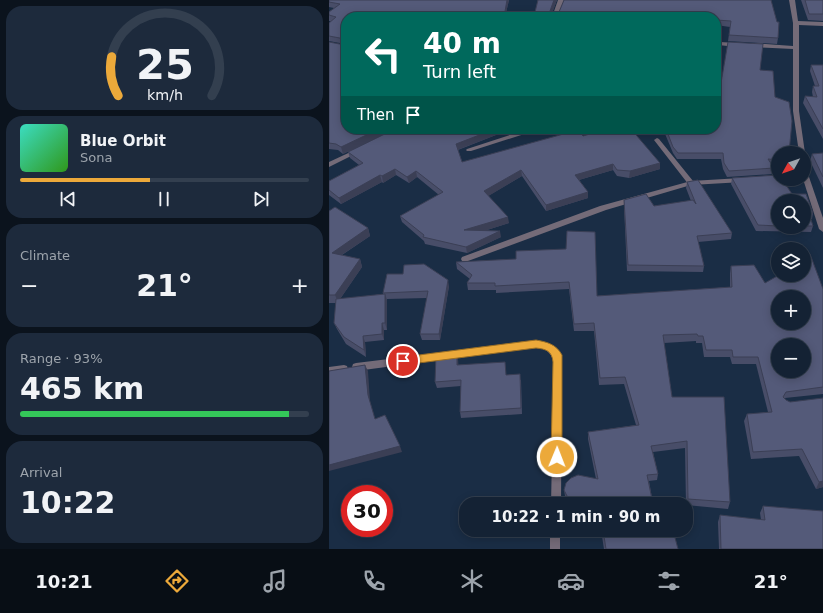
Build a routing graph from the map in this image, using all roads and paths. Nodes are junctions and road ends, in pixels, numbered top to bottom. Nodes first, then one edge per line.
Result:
1 (561, 0) edge
2 (792, 0) edge
3 (557, 12) edge
4 (797, 23) junction
5 (823, 24) edge
6 (721, 44) edge
7 (796, 48) junction
8 (519, 134) edge
9 (657, 140) dead end
10 (801, 146) edge
11 (362, 148) edge
12 (469, 150) dead end
13 (329, 165) edge
14 (747, 179) edge
15 (691, 183) junction
16 (808, 186) edge
17 (823, 228) edge
18 (465, 259) dead end
19 (329, 371) edge
20 (556, 497) edge
21 (555, 537) edge
22 (555, 549) edge

1 - 3 street
2 - 4 street
4 - 5 street
4 - 7 street
6 - 7 street
7 - 10 street
8 - 12 street
9 - 15 street
11 - 13 street
14 - 15 street
15 - 18 street
16 - 17 street
19 - 20 street
21 - 22 street

